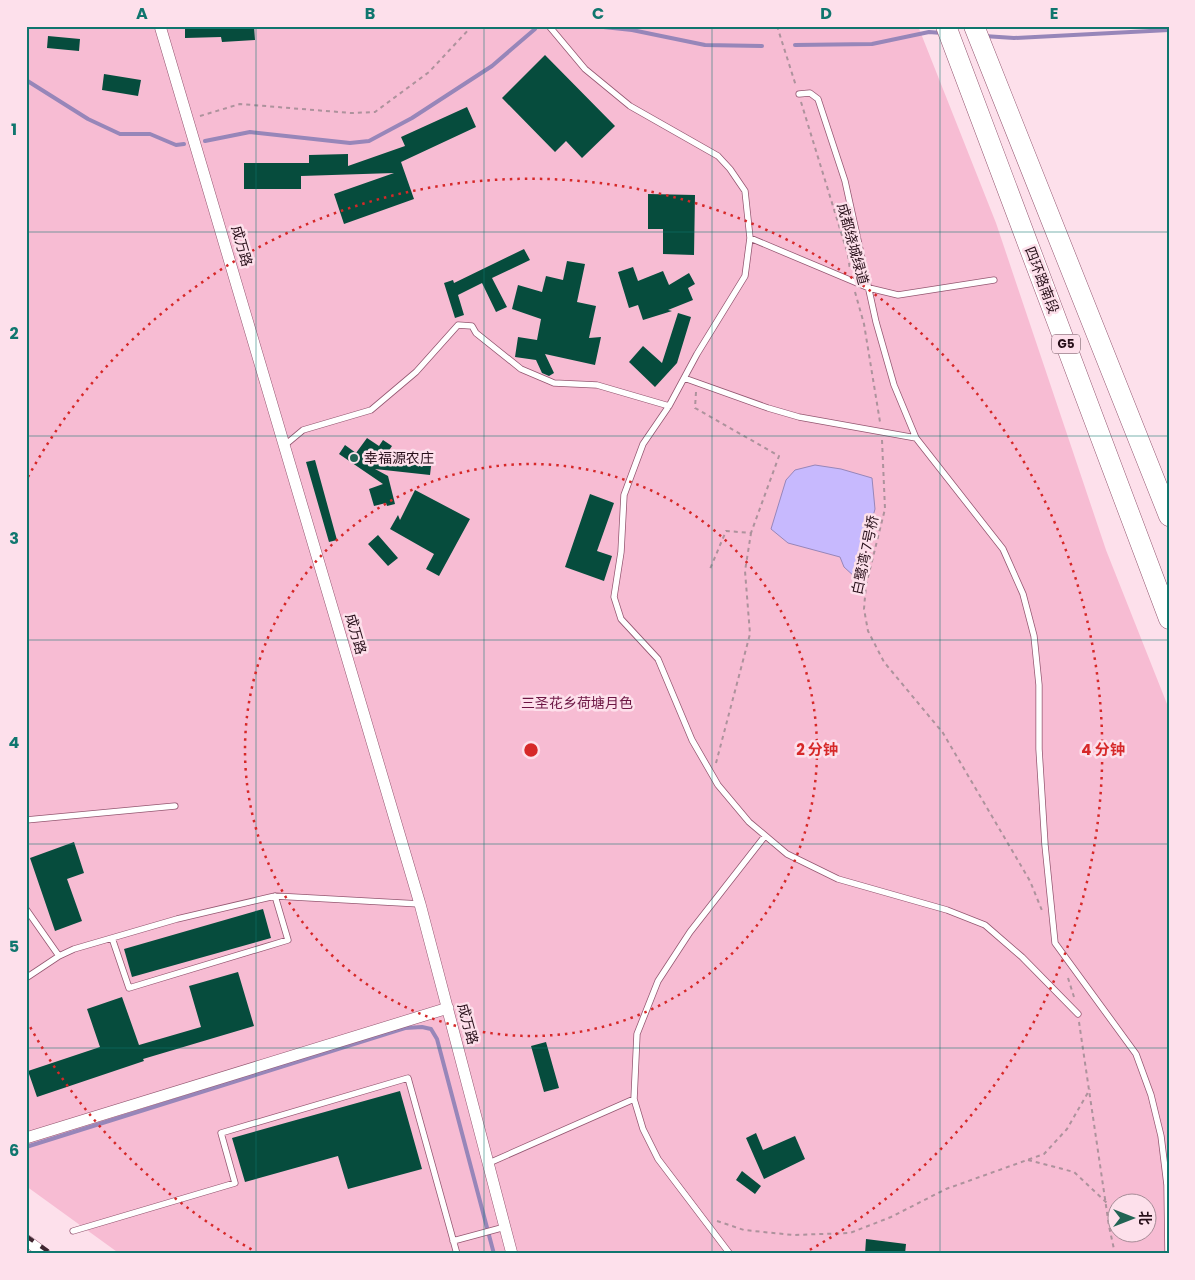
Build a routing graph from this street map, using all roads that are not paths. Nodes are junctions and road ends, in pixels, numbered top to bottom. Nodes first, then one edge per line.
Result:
1 (160, 26) edge
2 (549, 26) edge
3 (946, 26) edge
4 (974, 26) edge
5 (799, 94) road end
6 (750, 238) junction
7 (994, 280) dead end
8 (869, 288) junction
9 (684, 378) junction
10 (669, 406) junction
11 (916, 438) junction
12 (285, 445) junction
13 (1169, 516) edge
14 (1169, 619) edge
15 (175, 806) dead end
16 (26, 820) edge
17 (765, 836) junction
18 (275, 896) junction
19 (420, 904) junction
20 (26, 909) edge
21 (112, 938) junction
22 (59, 956) junction
23 (26, 978) edge
24 (448, 1008) junction
25 (1078, 1014) dead end
26 (634, 1099) junction
27 (26, 1138) edge
28 (489, 1163) junction
29 (505, 1226) junction
30 (73, 1231) dead end
31 (26, 1240) edge
32 (453, 1241) junction
33 (45, 1254) edge
34 (457, 1254) edge
35 (512, 1254) edge
36 (730, 1254) edge
37 (1168, 1254) edge

1 - 12 street, 成万路
2 - 6 lane
3 - 14 highway, 四环路南段 / G5
4 - 13 highway, G5
5 - 8 lane
6 - 8 lane
6 - 9 lane
7 - 8 lane
8 - 11 lane
9 - 10 lane
9 - 11 lane
10 - 12 lane
10 - 17 lane
11 - 37 lane
12 - 19 street, 成万路
15 - 16 lane
17 - 25 lane
17 - 26 lane
18 - 19 lane
18 - 21 lane
18 - 21 lane
19 - 24 street, 成万路
20 - 22 lane
21 - 22 lane
22 - 23 lane
24 - 27 street
24 - 28 street, 成万路
26 - 28 lane
26 - 36 lane
28 - 29 street, 成万路
29 - 32 lane
29 - 35 street, 成万路
30 - 32 lane
31 - 33 street
32 - 34 lane

